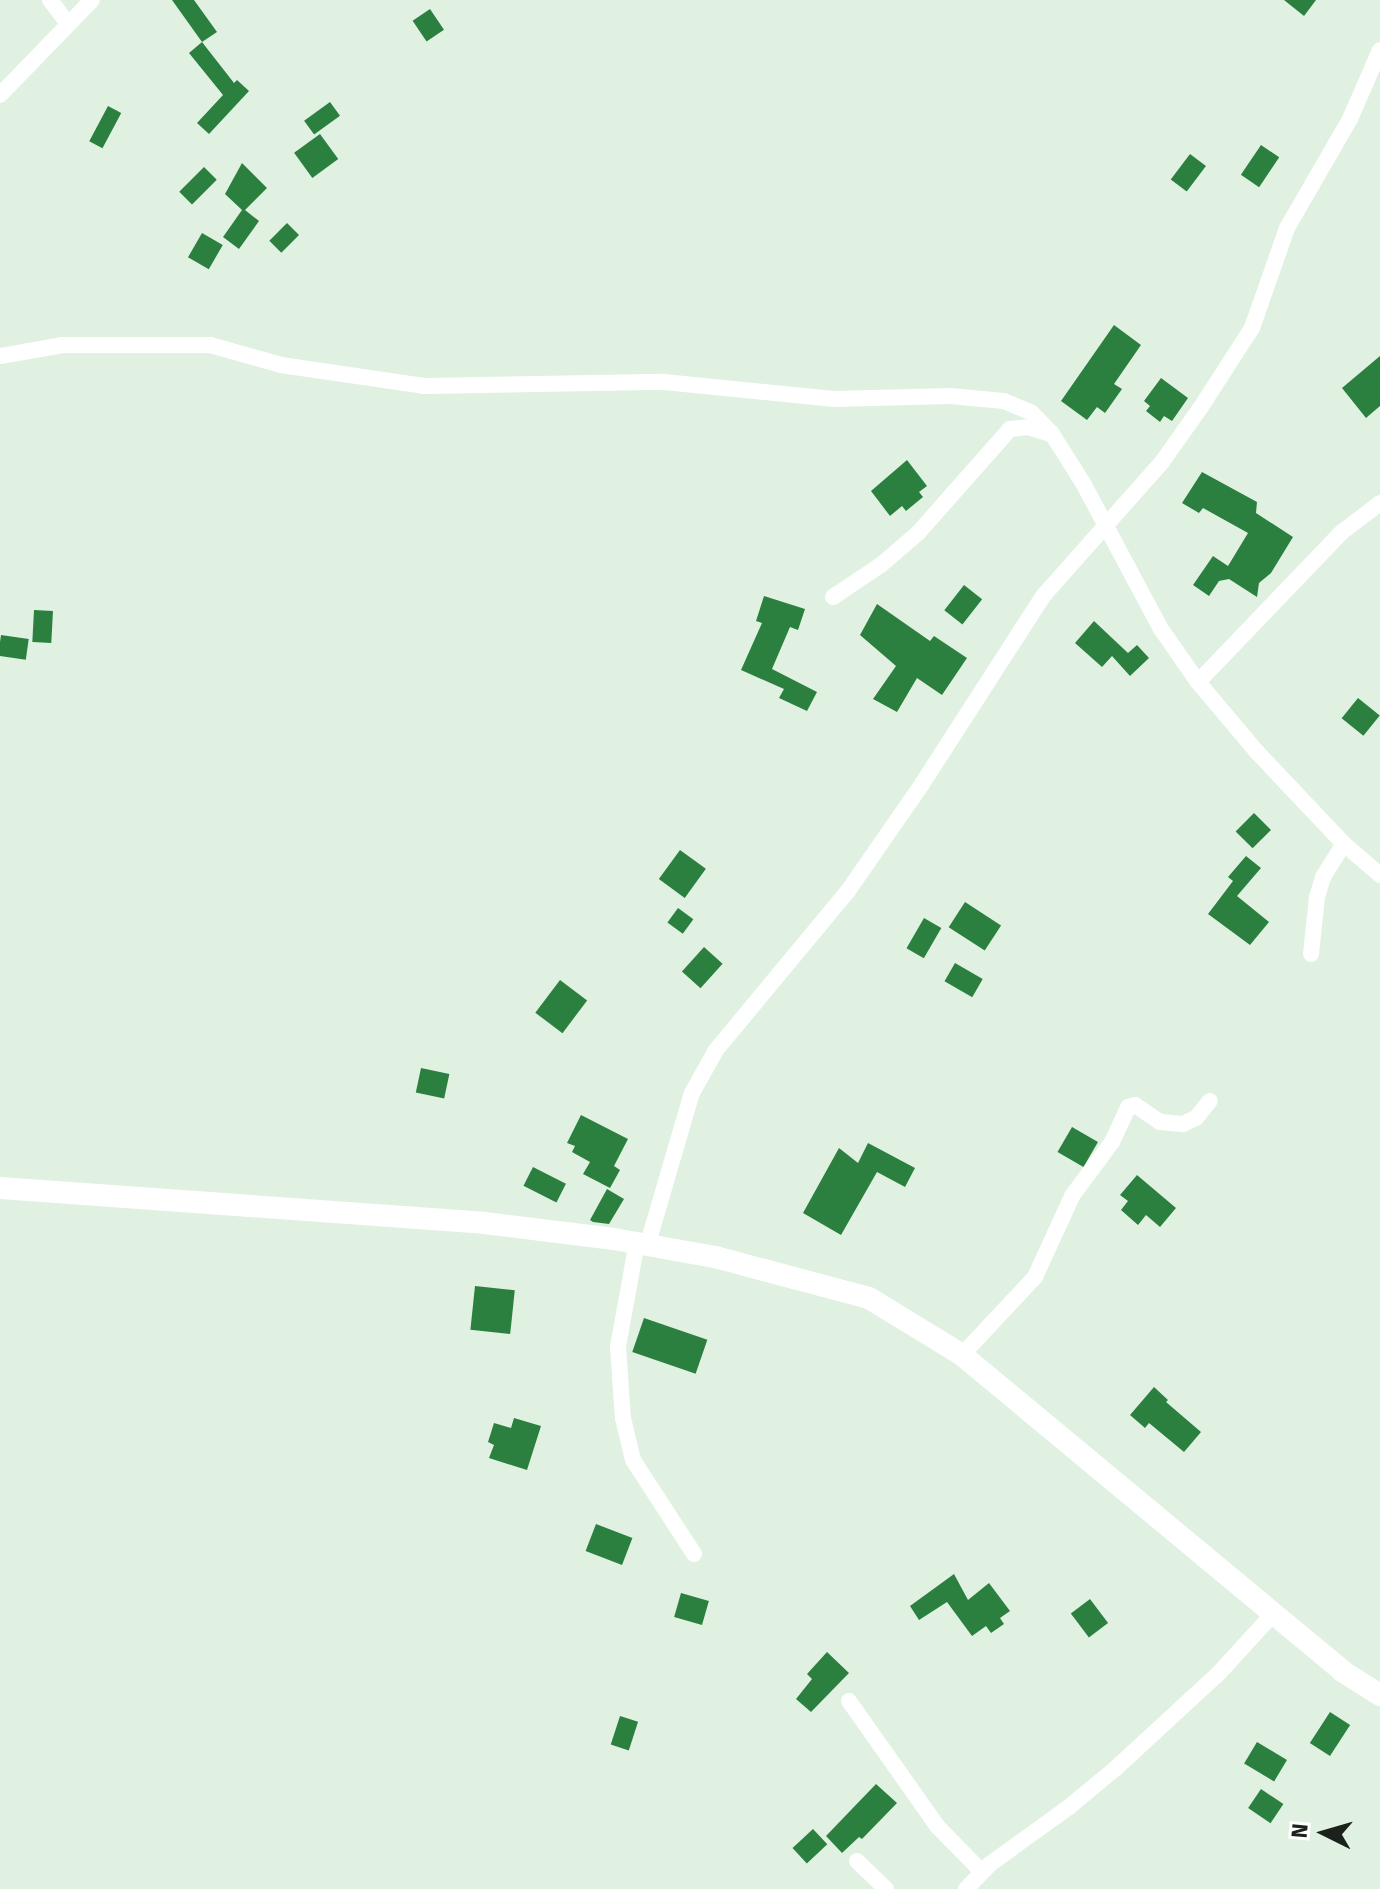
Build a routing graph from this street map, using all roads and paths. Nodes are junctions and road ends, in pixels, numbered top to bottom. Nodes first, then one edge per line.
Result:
1 (50, 0) edge
2 (92, 0) edge
3 (68, 24) junction
4 (1380, 50) edge
5 (0, 95) edge
6 (0, 356) edge
7 (1052, 434) junction
8 (1380, 503) edge
9 (1104, 528) junction
10 (833, 597) dead end
11 (1198, 682) junction
12 (1344, 844) junction
13 (1380, 875) edge
14 (1311, 954) dead end
15 (1210, 1101) dead end
16 (0, 1188) edge
17 (642, 1242) junction
18 (962, 1355) junction
19 (694, 1554) dead end
20 (1273, 1614) junction
21 (1380, 1695) edge
22 (849, 1701) dead end
23 (857, 1861) dead end
24 (982, 1872) junction
25 (886, 1889) edge
26 (966, 1889) edge

1 - 3 street
2 - 3 street
3 - 5 street
4 - 9 street
6 - 7 street
7 - 9 street
7 - 10 street
8 - 11 street
9 - 11 street
9 - 17 street
11 - 12 street
12 - 13 street
12 - 14 street
15 - 18 street
16 - 17 street
17 - 18 street
17 - 19 street
18 - 20 street
20 - 21 street
20 - 24 street
22 - 24 street
23 - 25 street
24 - 26 street

